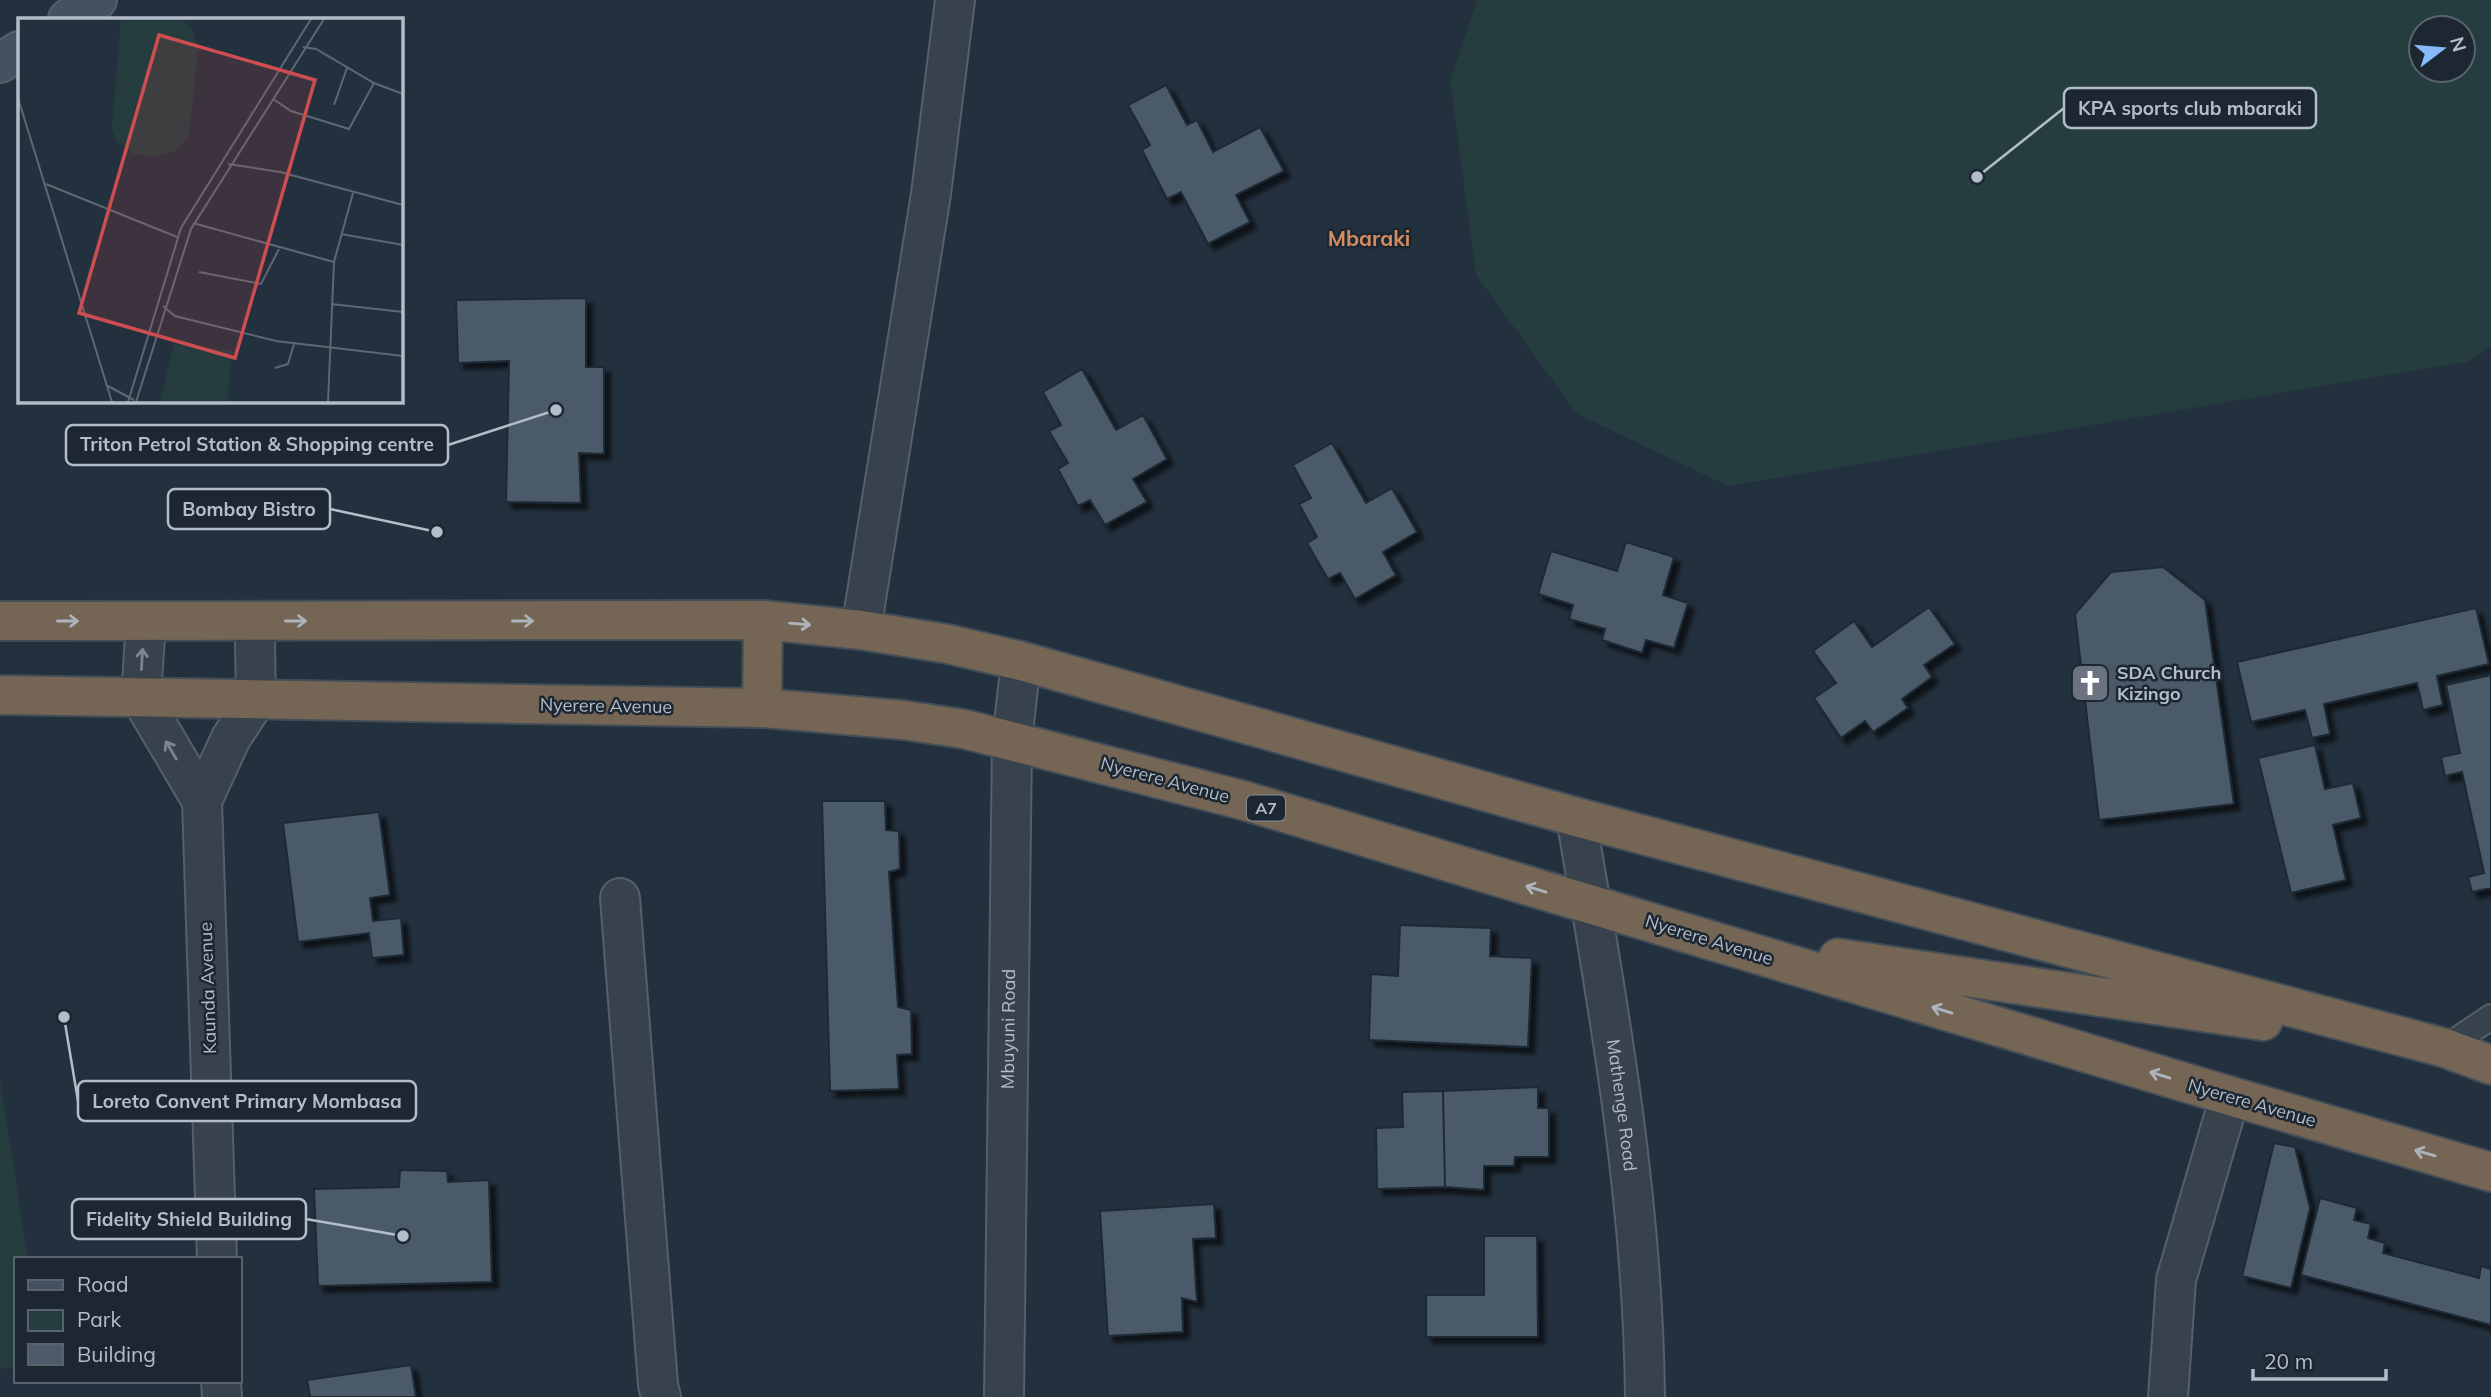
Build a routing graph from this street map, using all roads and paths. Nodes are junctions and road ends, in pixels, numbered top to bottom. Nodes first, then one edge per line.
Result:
1 (97, 0) edge
2 (956, 0) edge
3 (70, 18) edge
4 (18, 52) edge
5 (0, 63) edge
6 (763, 620) junction
7 (0, 621) edge
8 (146, 621) junction
9 (258, 621) junction
10 (861, 630) junction
11 (1021, 661) junction
12 (0, 695) edge
13 (141, 698) junction
14 (256, 700) junction
15 (762, 708) junction
16 (1012, 741) junction
17 (202, 801) junction
18 (1576, 817) junction
19 (620, 898) dead end
20 (1591, 905) junction
21 (1702, 938) junction
22 (2491, 1017) edge
23 (2445, 1048) junction
24 (2491, 1065) edge
25 (2230, 1096) junction
26 (2491, 1172) edge
27 (217, 1257) edge
28 (661, 1397) edge
29 (1004, 1397) edge
30 (1645, 1397) edge
31 (2168, 1397) edge

1 - 3 main road
2 - 10 street
4 - 5 main road
9 -> 6 highway
6 -> 10 highway
6 - 15 highway
7 -> 8 highway
8 - 9 highway
13 -> 8 street
9 - 14 street
10 - 11 highway
11 - 16 street, Mbuyuni Road
11 - 18 highway
12 - 13 highway, Nyerere Avenue / A7
13 - 14 highway, Nyerere Avenue / A7
17 -> 13 street, Kaunda Avenue
14 - 15 highway, Nyerere Avenue / A7
14 - 17 street, Kaunda Avenue
15 - 16 highway, Nyerere Avenue / A7
20 -> 16 highway, Nyerere Avenue / A7
16 - 29 street, Mbuyuni Road
17 - 27 street, Kaunda Avenue
18 - 20 street, Mathenge Road
18 - 23 highway
19 - 28 street
20 - 21 highway, Nyerere Avenue / A7
20 - 30 street, Mathenge Road
21 - 23 highway
25 -> 21 highway, Nyerere Avenue / A7
22 - 23 lane
23 - 24 highway
26 -> 25 highway, Nyerere Avenue / A7
25 - 31 street

